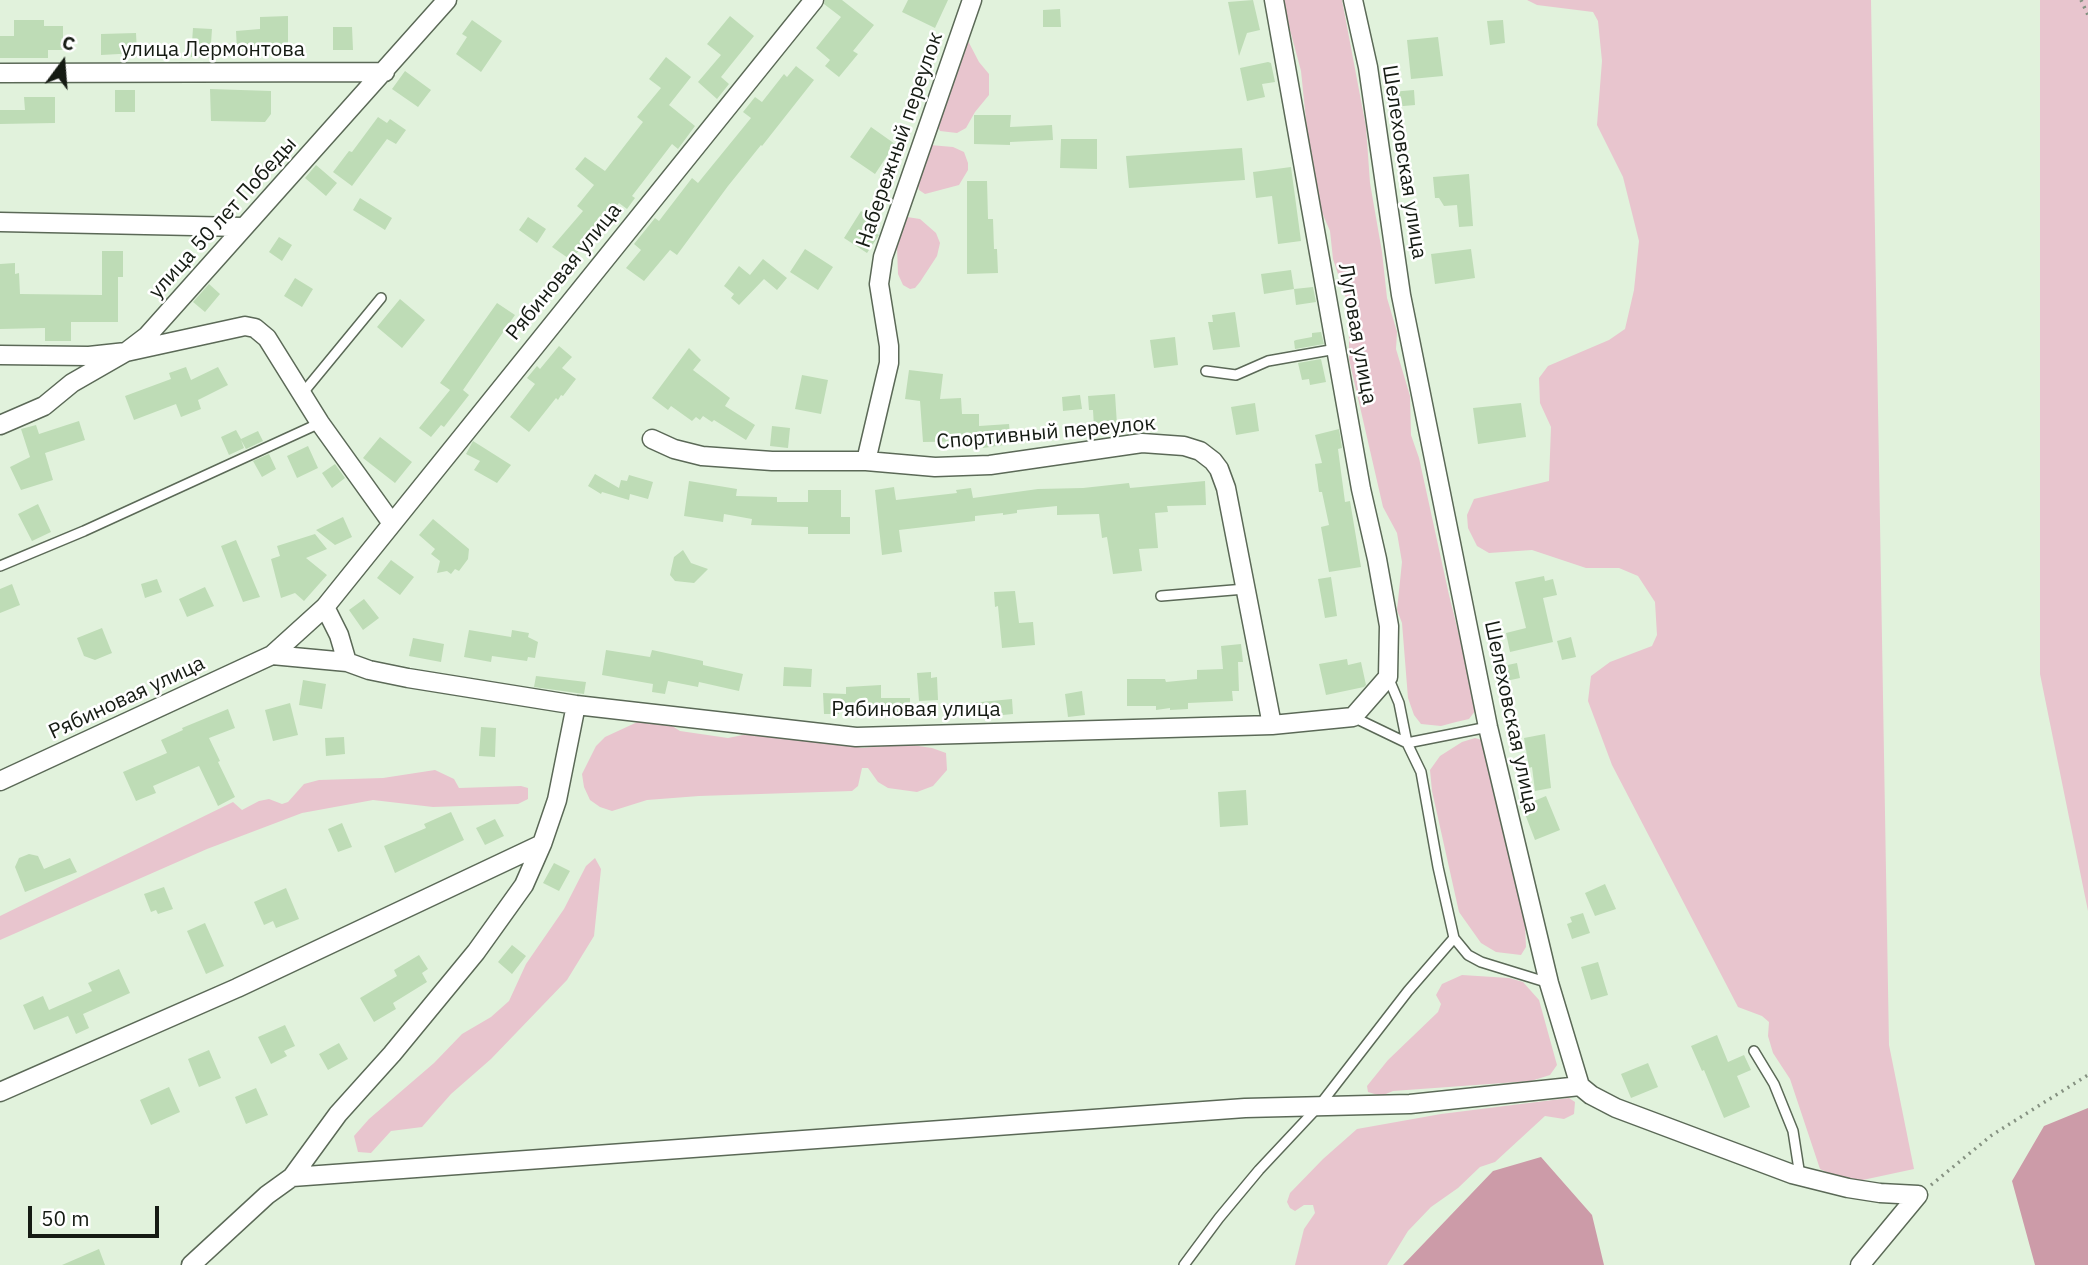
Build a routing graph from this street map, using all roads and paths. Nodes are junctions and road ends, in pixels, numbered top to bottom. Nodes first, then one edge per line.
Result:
1 (447, 0) edge
2 (814, 0) edge
3 (972, 0) edge
4 (1273, 0) edge
5 (1353, 0) edge
6 (2081, 0) edge
7 (2088, 15) edge
8 (384, 72) junction
9 (0, 73) edge
10 (0, 222) edge
11 (242, 227) junction
12 (381, 298) dead end
13 (1336, 349) junction
14 (126, 352) junction
15 (0, 355) edge
16 (1206, 371) dead end
17 (302, 394) junction
18 (320, 424) junction
19 (0, 425) edge
20 (652, 439) dead end
21 (866, 461) junction
22 (391, 522) junction
23 (0, 566) edge
24 (1245, 589) junction
25 (1161, 596) dead end
26 (325, 607) junction
27 (272, 655) junction
28 (347, 662) junction
29 (1388, 677) junction
30 (576, 705) junction
31 (1353, 717) junction
32 (1272, 725) junction
33 (1488, 727) junction
34 (1406, 743) junction
35 (0, 781) edge
36 (542, 844) junction
37 (1454, 938) junction
38 (1549, 983) junction
39 (1754, 1051) dead end
40 (2088, 1074) edge
41 (1580, 1086) junction
42 (0, 1092) edge
43 (1319, 1106) junction
44 (1800, 1176) junction
45 (292, 1177) junction
46 (1918, 1195) junction
47 (191, 1265) edge
48 (1184, 1265) edge
49 (1860, 1265) edge

1 - 8 street, улица 50 лет Победы
2 - 22 street, Рябиновая улица
3 - 21 street, Набережный переулок
4 - 13 street, Луговая улица
5 - 33 street, Шелеховская улица
6 - 7 path
8 - 9 street, улица Лермонтова
8 - 11 street, улица 50 лет Победы
10 - 11 street
11 - 14 street, улица 50 лет Победы
12 - 17 lane
13 - 16 lane
13 - 29 street, Луговая улица
14 - 15 street
14 - 17 street
14 - 19 street, улица 50 лет Победы
17 - 18 street
18 - 22 street
18 - 23 lane
20 - 21 street, Спортивный переулок
21 - 24 street, Спортивный переулок
22 - 26 street, Рябиновая улица
24 - 25 lane
24 - 32 street, Спортивный переулок
26 - 27 street, Рябиновая улица
26 - 28 street
27 - 28 street, Рябиновая улица
27 - 35 street, Рябиновая улица
28 - 30 street, Рябиновая улица
29 - 31 street
29 - 34 lane
30 - 32 street, Рябиновая улица
30 - 36 street
31 - 32 street, Рябиновая улица
31 - 34 lane
33 - 34 lane
33 - 38 street, Шелеховская улица
34 - 37 lane
36 - 42 street
36 - 45 street
37 - 38 lane
37 - 43 lane
38 - 41 street, Шелеховская улица
39 - 44 lane
40 - 46 path
41 - 43 street
41 - 44 street
43 - 45 street
43 - 48 lane
44 - 46 street
45 - 47 street
46 - 49 street

